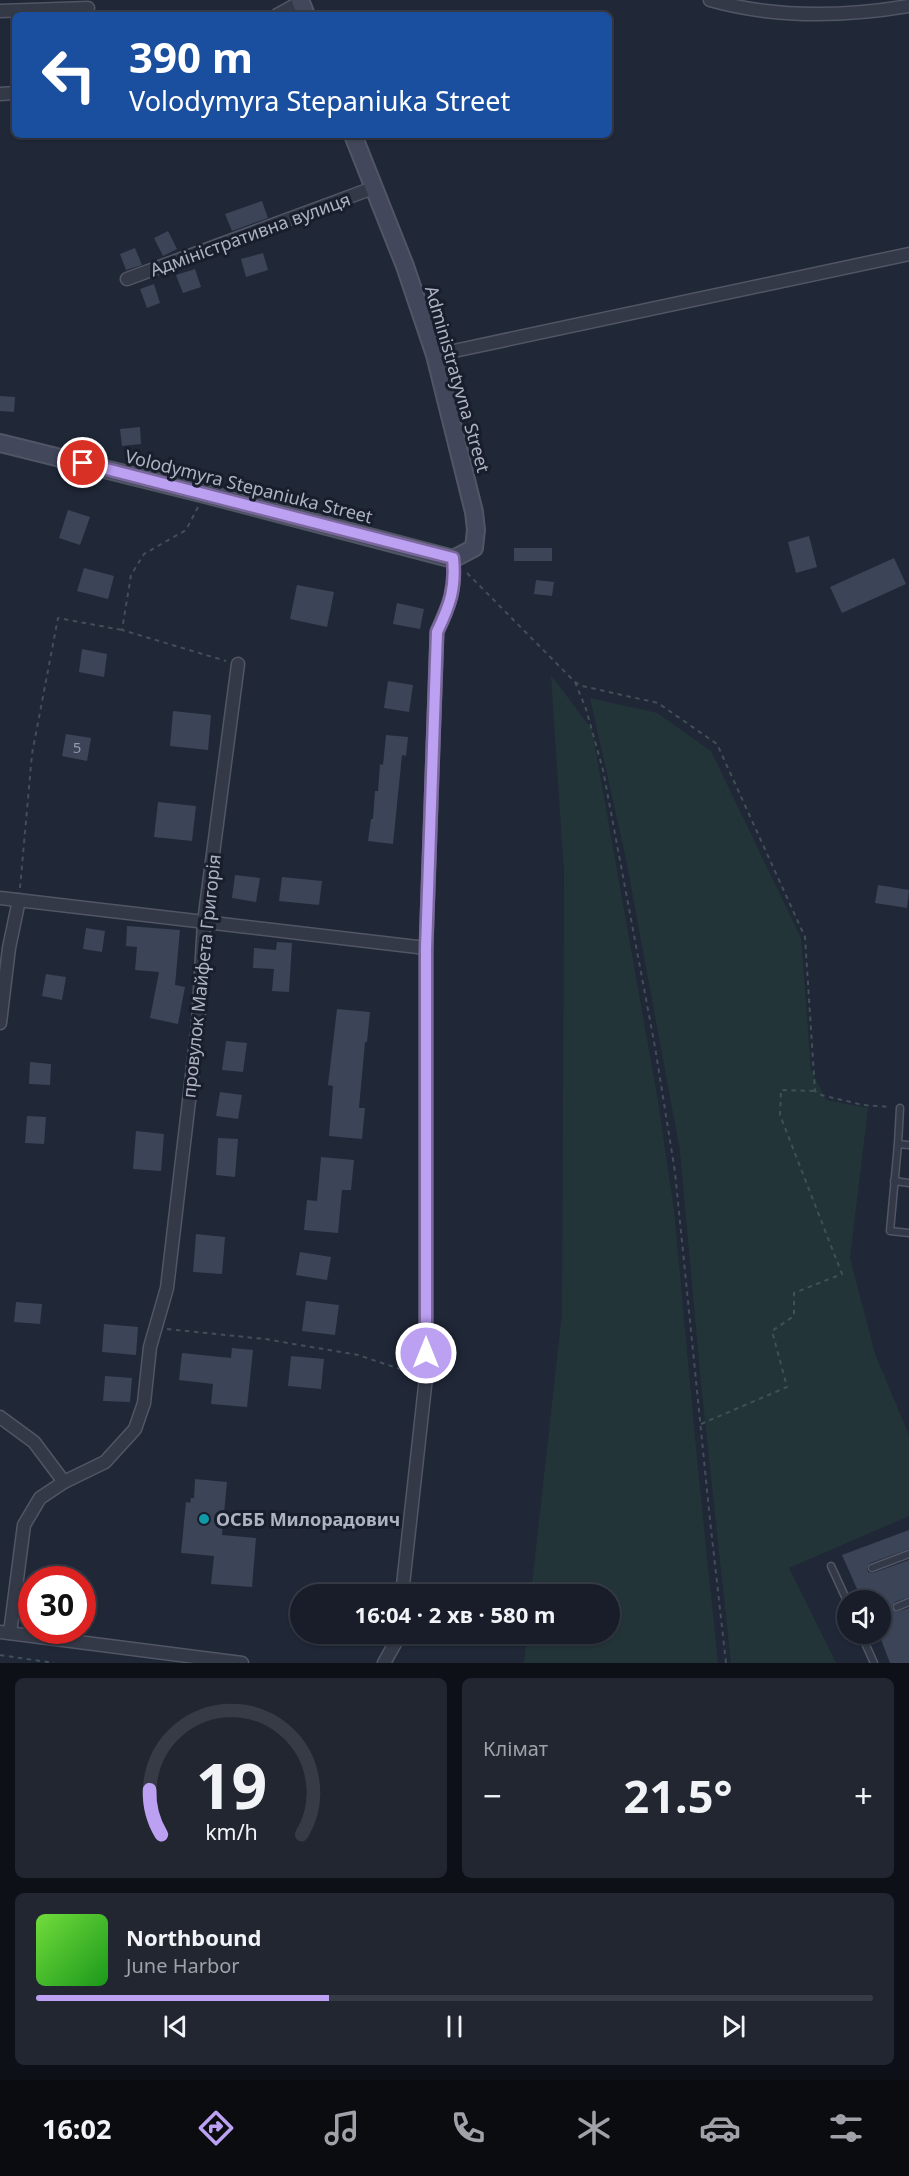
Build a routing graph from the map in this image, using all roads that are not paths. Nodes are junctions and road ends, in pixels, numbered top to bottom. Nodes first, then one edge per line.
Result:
1 (710, 0) edge
2 (302, 6) edge
3 (909, 6) edge
4 (88, 8) dead end
5 (0, 11) edge
6 (285, 12) edge
7 (353, 138) edge
8 (373, 188) junction
9 (909, 254) edge
10 (127, 279) dead end
11 (435, 355) junction
12 (0, 443) edge
13 (453, 558) junction
14 (238, 664) road end
15 (0, 898) edge
16 (19, 900) junction
17 (204, 922) junction
18 (426, 948) junction
19 (0, 1023) edge
20 (900, 1108) road end
21 (898, 1144) junction
22 (909, 1145) edge
23 (894, 1181) junction
24 (909, 1183) edge
25 (909, 1233) edge
26 (0, 1417) edge
27 (64, 1482) junction
28 (909, 1554) edge
29 (831, 1566) dead end
30 (873, 1568) dead end
31 (403, 1584) edge
32 (842, 1590) edge
33 (909, 1602) edge
34 (897, 1607) dead end
35 (5, 1632) edge
36 (395, 1644) edge
37 (865, 1644) edge
38 (242, 1663) edge
39 (384, 1663) edge
40 (874, 1663) edge

1 - 3 street
2 - 6 street
4 - 5 street
7 - 8 street, Administratyvna Street
8 - 10 street, Адміністративна вулиця
8 - 11 street, Administratyvna Street
9 - 11 street
11 - 13 street, Administratyvna Street
12 - 13 street, Volodymyra Stepaniuka Street
13 - 18 street
14 - 17 street, провулок Майфета Григорія
15 - 16 street
16 - 17 street
16 - 19 street
17 - 18 street
17 - 27 street, провулок Майфета Григорія
18 - 31 street
20 - 21 lane
21 - 22 lane
21 - 23 lane
23 - 24 lane
23 - 25 lane
26 - 27 street
27 - 35 street, провулок Майфета Григорія
28 - 30 lane
29 - 32 lane
33 - 34 lane
35 - 38 street
36 - 39 street
37 - 40 lane

